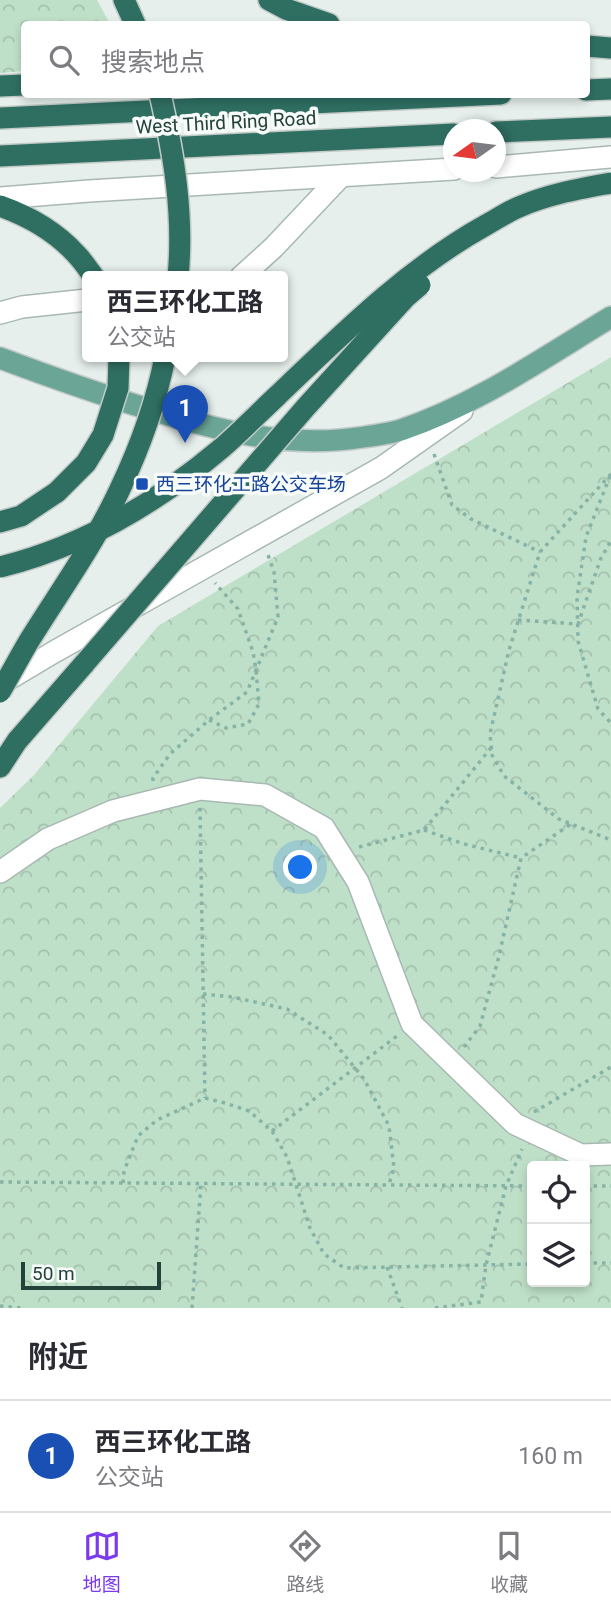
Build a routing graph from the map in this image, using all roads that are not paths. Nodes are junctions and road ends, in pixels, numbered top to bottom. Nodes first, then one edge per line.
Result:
1 (124, 0) edge
2 (270, 0) edge
3 (134, 21) edge
4 (320, 21) edge
5 (590, 46) edge
6 (611, 48) edge
7 (611, 56) edge
8 (590, 57) edge
9 (21, 85) edge
10 (0, 86) edge
11 (611, 89) edge
12 (590, 90) edge
13 (161, 98) edge
14 (418, 98) edge
15 (0, 118) edge
16 (611, 127) edge
17 (506, 132) edge
18 (443, 134) edge
19 (0, 156) edge
20 (611, 157) edge
21 (506, 166) edge
22 (443, 170) edge
23 (341, 176) junction
24 (611, 183) edge
25 (0, 198) edge
26 (0, 206) edge
27 (89, 271) edge
28 (178, 271) edge
29 (248, 271) edge
30 (82, 301) edge
31 (0, 313) edge
32 (611, 317) edge
33 (0, 358) edge
34 (119, 362) edge
35 (164, 362) edge
36 (497, 386) junction
37 (0, 522) edge
38 (0, 567) edge
39 (0, 684) edge
40 (0, 692) edge
41 (0, 767) edge
42 (0, 872) edge
43 (611, 1154) edge

1 - 3 highway
2 - 4 highway
5 - 6 highway
7 - 8 highway
9 - 10 highway
11 - 12 highway
13 - 28 highway, bridge
14 - 15 highway, West Third Ring Road
16 - 17 highway
18 - 19 highway, West Third Ring Road
20 - 21 street
22 - 23 street
23 - 25 street
23 - 29 street
24 - 38 highway, bridge
24 - 41 highway, bridge
26 - 27 highway
30 - 31 street
32 - 36 main road
33 - 36 main road
34 - 37 highway, bridge
35 - 40 highway, bridge
36 - 39 street
42 - 43 street

